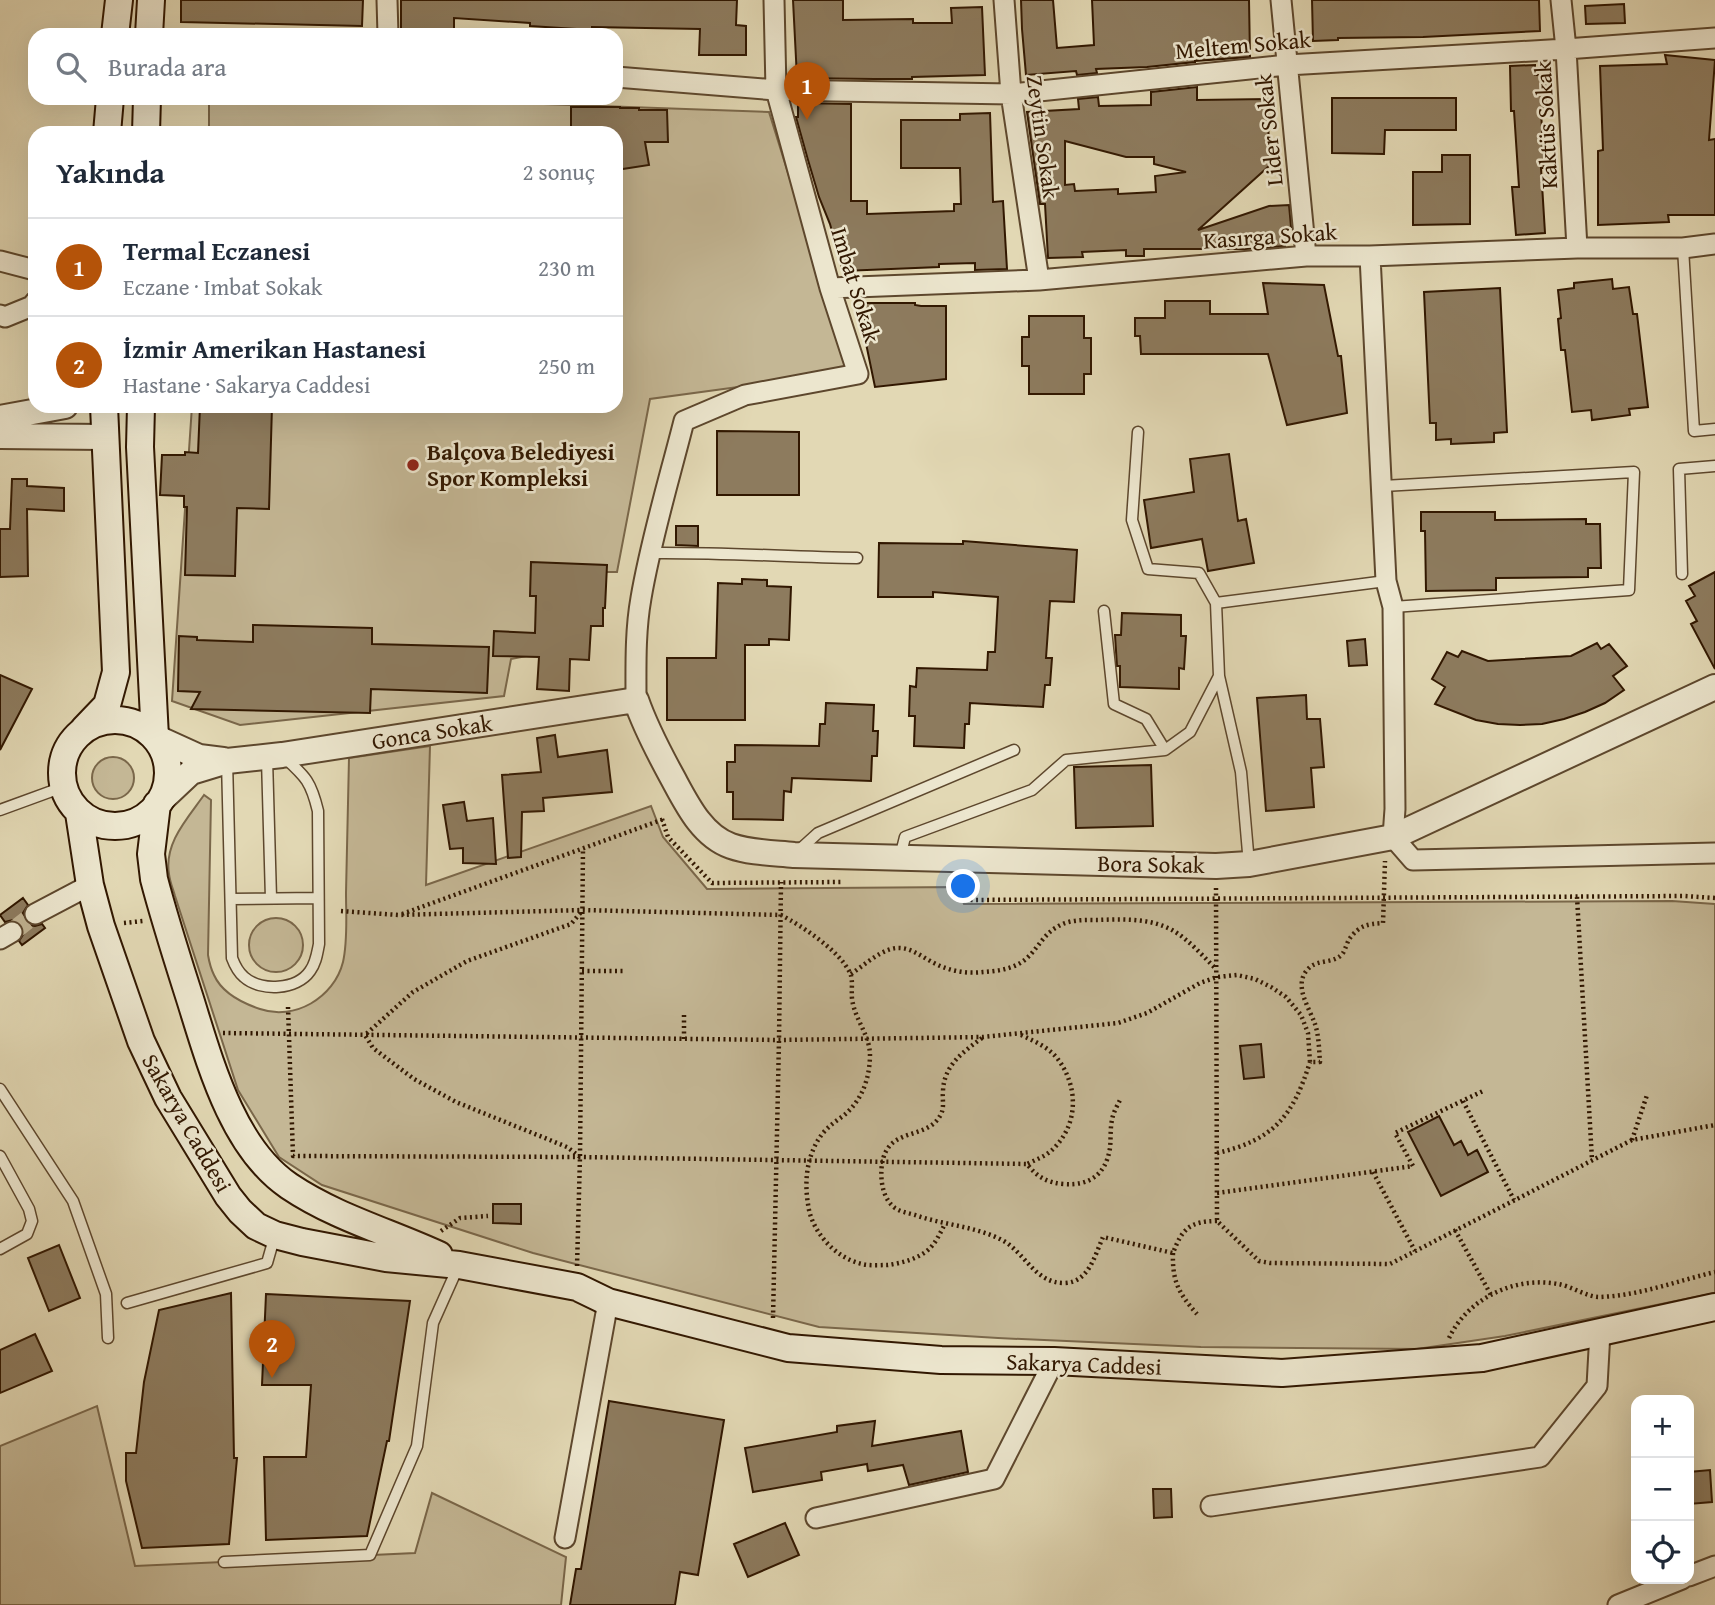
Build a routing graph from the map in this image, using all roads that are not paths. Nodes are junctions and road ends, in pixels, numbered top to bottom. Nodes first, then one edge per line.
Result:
1 (118, 0) edge
2 (151, 0) edge
3 (387, 0) edge
4 (774, 0) edge
5 (1004, 0) edge
6 (1281, 0) edge
7 (1561, 0) edge
8 (116, 28) edge
9 (149, 28) edge
10 (388, 28) edge
11 (1715, 37) edge
12 (1566, 48) junction
13 (1287, 65) junction
14 (623, 78) edge
15 (776, 90) junction
16 (1011, 94) junction
17 (109, 105) edge
18 (147, 105) edge
19 (108, 126) edge
20 (146, 126) edge
21 (1715, 244) edge
22 (1683, 247) junction
23 (1577, 248) junction
24 (1306, 256) junction
25 (1370, 256) junction
26 (0, 261) edge
27 (28, 269) edge
28 (1039, 280) junction
29 (830, 288) junction
30 (28, 308) edge
31 (0, 315) edge
32 (28, 413) edge
33 (104, 413) edge
34 (115, 413) edge
35 (141, 413) edge
36 (0, 418) edge
37 (1715, 429) edge
38 (1138, 432) dead end
39 (0, 436) edge
40 (104, 437) junction
41 (140, 447) junction
42 (1715, 466) edge
43 (1383, 485) junction
44 (650, 553) junction
45 (857, 558) dead end
46 (1682, 574) dead end
47 (1386, 581) junction
48 (1216, 603) junction
49 (1393, 607) junction
50 (1104, 611) dead end
51 (1219, 676) junction
52 (1715, 687) edge
53 (636, 700) junction
54 (82, 730) junction
55 (155, 737) junction
56 (1014, 750) dead end
57 (1165, 750) junction
58 (274, 756) junction
59 (228, 761) junction
60 (63, 787) junction
61 (157, 804) junction
62 (0, 810) edge
63 (79, 813) junction
64 (1392, 837) junction
65 (1715, 853) edge
66 (794, 855) junction
67 (900, 857) junction
68 (1248, 864) junction
69 (90, 885) junction
70 (271, 898) junction
71 (318, 898) junction
72 (232, 899) junction
73 (35, 914) tunnel mouth
74 (2, 1099) edge
75 (0, 1156) edge
76 (275, 1235) junction
77 (0, 1249) edge
78 (459, 1265) junction
79 (608, 1301) junction
80 (127, 1303) dead end
81 (1715, 1307) edge
82 (1600, 1332) junction
83 (108, 1338) dead end
84 (1054, 1361) junction
85 (1211, 1506) dead end
86 (816, 1518) dead end
87 (565, 1538) dead end
88 (223, 1562) dead end
89 (1715, 1566) edge
90 (1694, 1574) edge
91 (1670, 1584) edge
92 (1618, 1605) edge

1 - 8 main road
2 - 9 main road
3 - 10 street
4 - 15 street, Imbat Sokak
5 - 16 street, Zeytin Sokak
6 - 13 street, Lider Sokak
7 - 12 street, Kaktüs Sokak
11 - 12 street, Meltem Sokak
12 - 13 street, Meltem Sokak
12 - 23 street, Kaktüs Sokak
13 - 16 street, Meltem Sokak
13 - 24 street, Lider Sokak
14 - 15 street, Meltem Sokak
15 - 16 street, Meltem Sokak
15 - 29 street, Imbat Sokak
16 - 28 street, Zeytin Sokak
17 - 19 main road
18 - 20 main road
21 - 22 street, Kasırga Sokak
22 - 23 street, Kasırga Sokak
22 - 37 lane
23 - 25 street, Kasırga Sokak
24 - 25 street, Kasırga Sokak
24 - 28 street, Kasırga Sokak
25 - 43 street
26 - 27 street
28 - 29 street, Kasırga Sokak
29 - 44 street, Imbat Sokak
30 - 31 street
32 - 36 street
33 - 40 main road
34 - 41 main road
35 - 41 main road
38 - 48 lane
39 - 40 street
40 - 54 main road
41 - 55 main road
42 - 46 lane
43 - 47 street
43 - 49 lane
44 - 45 lane
44 - 53 street, Imbat Sokak
47 - 48 lane
47 - 49 street
48 - 51 lane
49 - 64 street
50 - 57 lane
51 - 57 lane
51 - 68 lane
52 - 64 street, Bora Sokak
53 - 58 street, Gonca Sokak
53 - 66 street, Bora Sokak
54 - 55 main road
54 - 60 main road
55 - 59 street
55 - 61 main road
56 - 66 lane
57 - 67 lane
58 - 59 street, Gonca Sokak
58 - 70 lane
58 - 71 lane
59 - 61 street
59 - 72 lane
60 - 62 lane
60 - 63 main road
61 - 63 main road
61 - 78 main road, Sakarya Caddesi
63 - 69 main road, Sakarya Caddesi
64 - 65 street
64 - 68 street, Bora Sokak
66 - 67 street, Bora Sokak
67 - 68 street, Bora Sokak
69 - 73 street
69 - 76 main road, Sakarya Caddesi
70 - 71 lane
70 - 72 lane
71 - 72 lane
74 - 83 lane
75 - 77 lane
76 - 78 main road, Sakarya Caddesi
76 - 80 lane
78 - 79 main road, Sakarya Caddesi
78 - 88 lane
79 - 84 main road, Sakarya Caddesi
79 - 87 street
81 - 82 main road, Sakarya Caddesi
82 - 84 main road, Sakarya Caddesi
82 - 85 street
84 - 86 street
89 - 90 street
91 - 92 street

